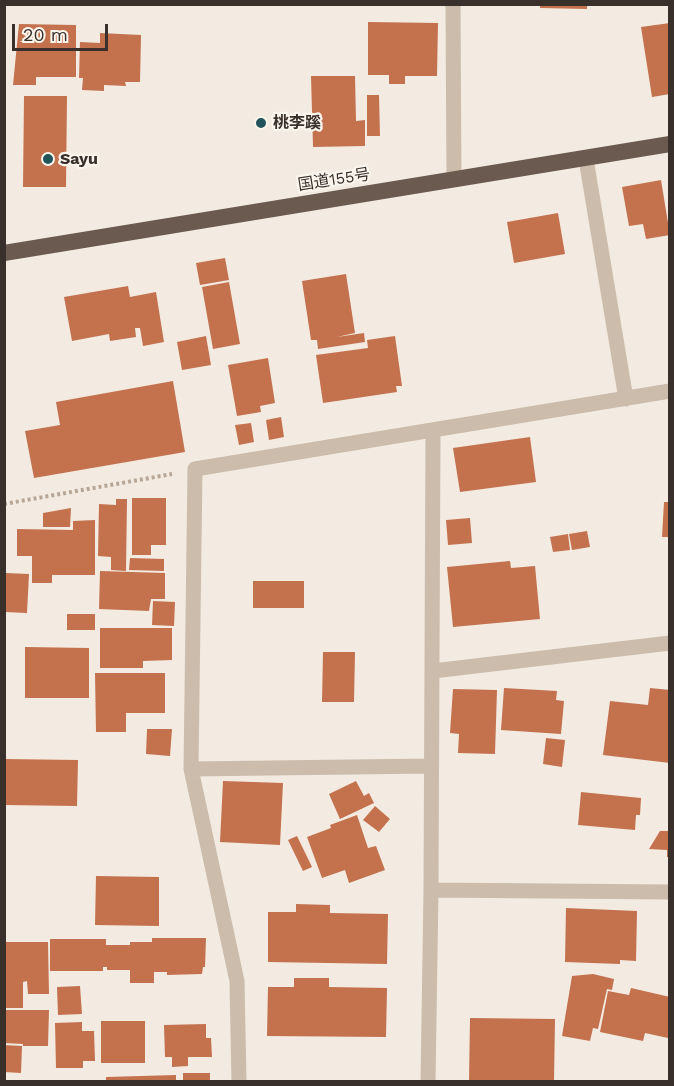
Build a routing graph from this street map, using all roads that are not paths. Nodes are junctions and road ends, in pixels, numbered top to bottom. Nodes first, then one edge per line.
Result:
1 (453, 4) edge
2 (669, 144) edge
3 (586, 159) junction
4 (454, 179) junction
5 (4, 253) edge
6 (669, 392) edge
7 (626, 399) junction
8 (434, 431) junction
9 (669, 643) edge
10 (433, 671) junction
11 (431, 766) junction
12 (191, 769) junction
13 (431, 890) junction
14 (669, 892) edge
15 (239, 1082) edge
16 (428, 1082) edge

1 - 4 street
2 - 3 highway, 国道155号
3 - 4 highway, 国道155号
3 - 7 street
4 - 5 highway, 国道155号
6 - 7 street
7 - 8 street
8 - 10 street
8 - 12 street
9 - 10 street
10 - 11 street
11 - 12 street
11 - 13 street
12 - 15 street
13 - 14 street
13 - 16 street

